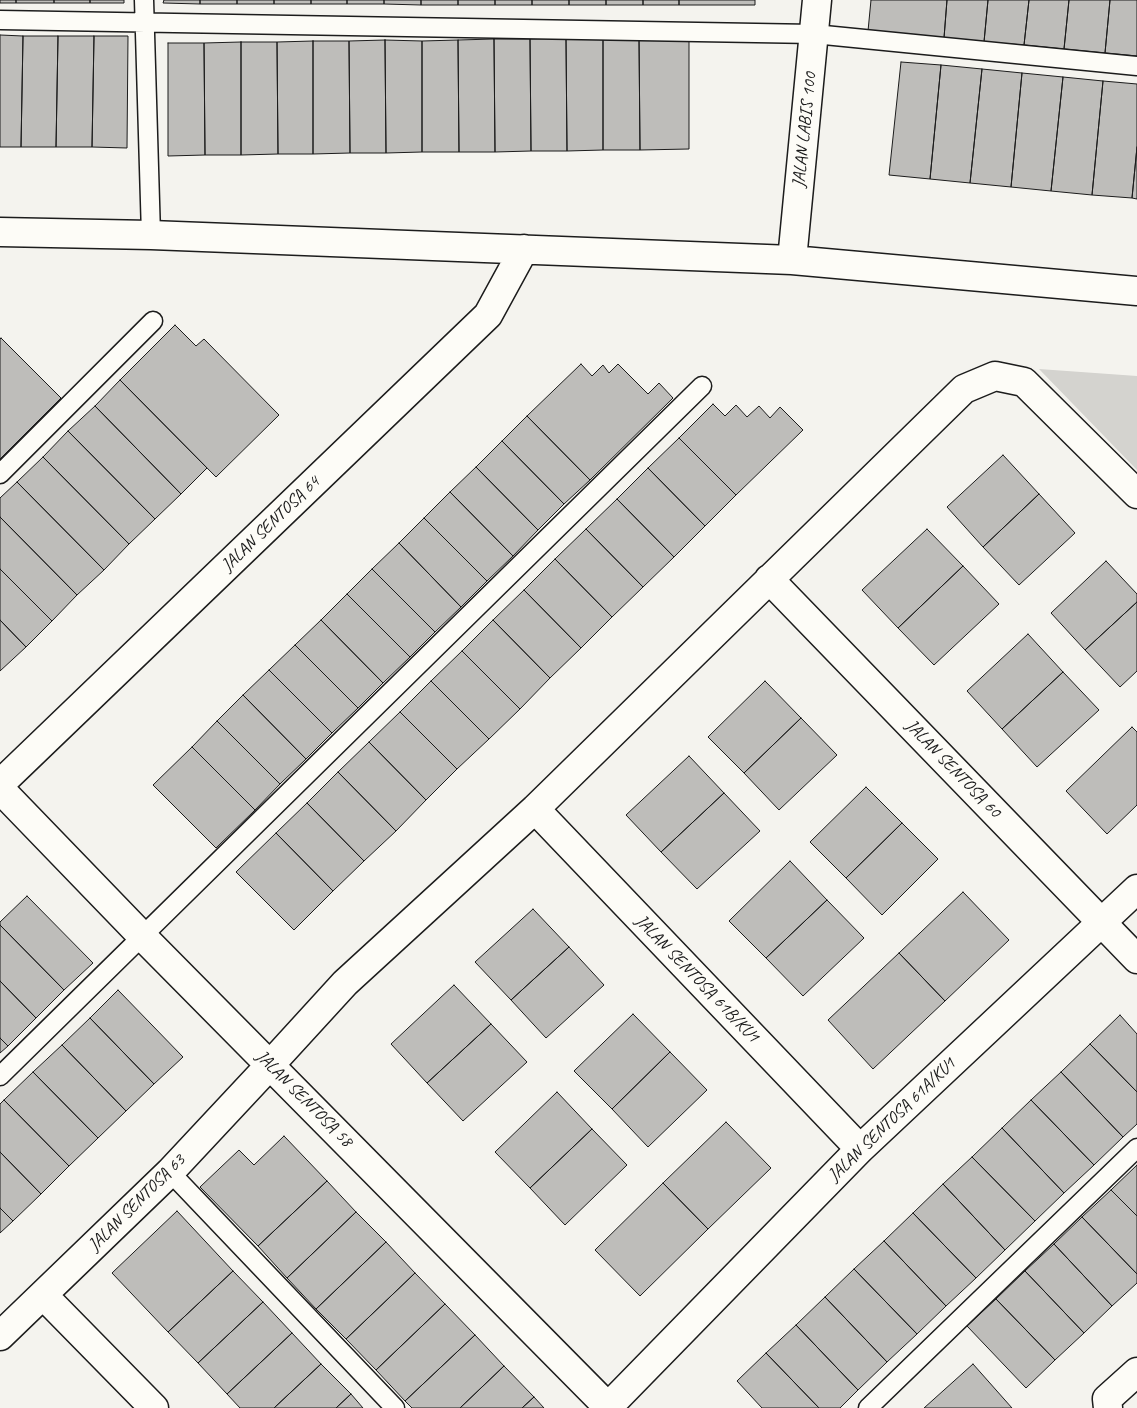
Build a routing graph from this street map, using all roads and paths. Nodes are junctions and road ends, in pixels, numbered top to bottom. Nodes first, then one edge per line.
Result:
1 (144, 0) edge
2 (817, 0) edge
3 (0, 20) edge
4 (144, 23) junction
5 (814, 34) junction
6 (1137, 66) edge
7 (0, 232) edge
8 (151, 235) junction
9 (524, 250) junction
10 (792, 260) junction
11 (1137, 291) edge
12 (153, 321) dead end
13 (702, 386) dead end
14 (0, 474) edge
15 (1137, 494) edge
16 (769, 579) junction
17 (0, 784) edge
18 (0, 790) edge
19 (535, 809) junction
20 (1137, 889) edge
21 (1101, 923) junction
22 (142, 936) junction
23 (1137, 959) edge
24 (270, 1066) junction
25 (0, 1076) edge
26 (860, 1148) junction
27 (1137, 1148) edge
28 (170, 1172) junction
29 (43, 1295) junction
30 (0, 1336) edge
31 (1137, 1372) edge
32 (154, 1408) edge
33 (395, 1408) edge
34 (609, 1408) edge
35 (868, 1408) edge
36 (1108, 1408) edge

1 - 4 lane
2 - 5 street, JALAN LABIS 100
3 - 4 lane
4 - 5 lane
4 - 8 lane
5 - 6 lane
5 - 10 street, JALAN LABIS 100
7 - 8 street
8 - 9 street
9 - 10 street
9 - 17 street, JALAN SENTOSA 64
10 - 11 street
12 - 14 lane
13 - 22 lane
15 - 16 street, JALAN SENTOSA 63
16 - 19 street, JALAN SENTOSA 63
16 - 21 street, JALAN SENTOSA 60
18 - 22 street, JALAN SENTOSA 58
19 - 24 street, JALAN SENTOSA 63
19 - 26 street, JALAN SENTOSA 61B/KU1
20 - 21 street, JALAN SENTOSA 61A/KU1
21 - 23 street, JALAN SENTOSA 60
21 - 26 street, JALAN SENTOSA 61A/KU1
22 - 24 street, JALAN SENTOSA 58
22 - 25 lane
24 - 28 street, JALAN SENTOSA 63
24 - 34 street, JALAN SENTOSA 58
26 - 34 street, JALAN SENTOSA 61A/KU1
27 - 35 lane
28 - 29 street, JALAN SENTOSA 63
28 - 33 lane
29 - 30 street, JALAN SENTOSA 63
29 - 32 street
31 - 36 street

